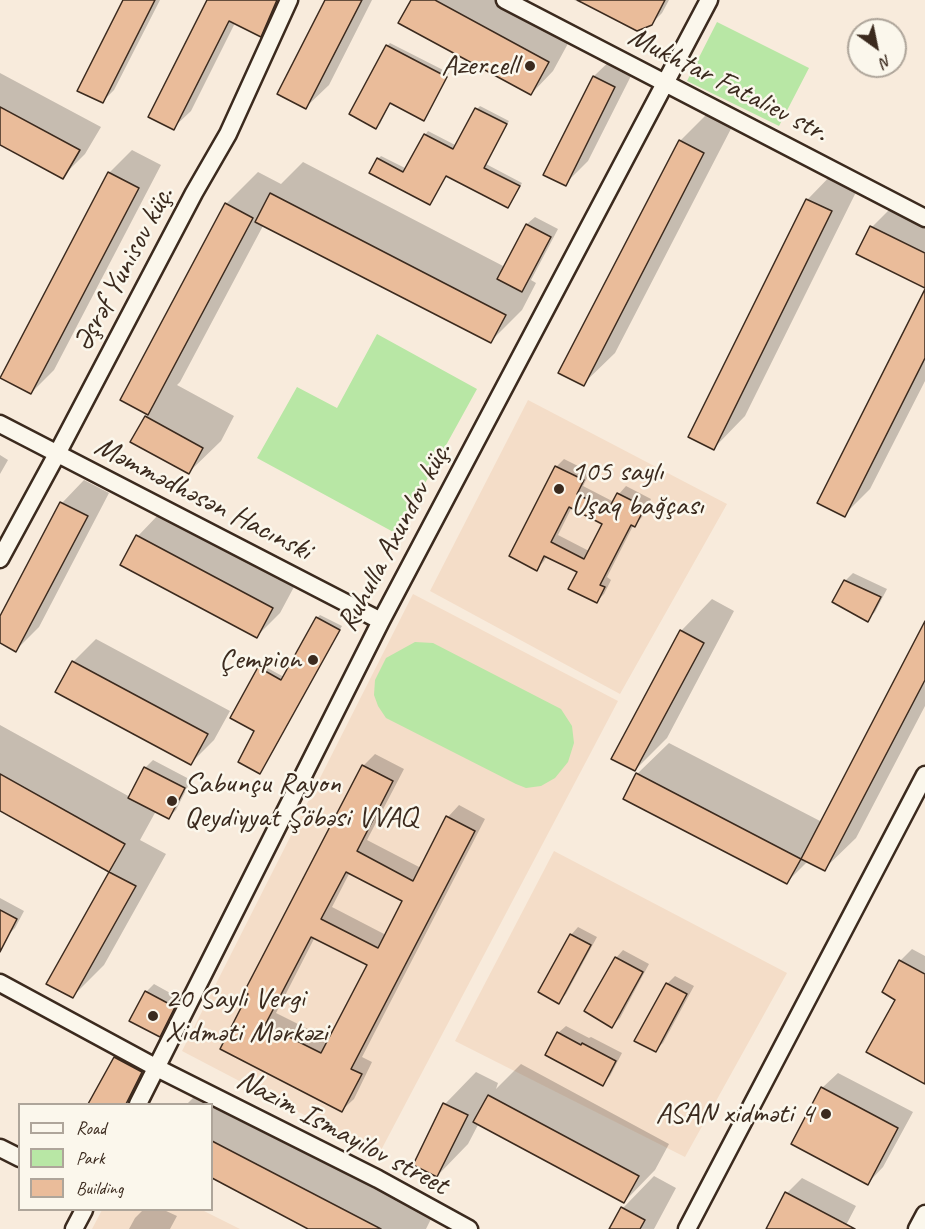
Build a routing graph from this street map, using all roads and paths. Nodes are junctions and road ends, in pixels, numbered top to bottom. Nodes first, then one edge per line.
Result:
1 (289, 0) edge
2 (505, 0) edge
3 (709, 0) edge
4 (666, 83) junction
5 (925, 218) edge
6 (0, 424) edge
7 (57, 454) junction
8 (0, 559) edge
9 (381, 621) junction
10 (925, 776) edge
11 (0, 982) edge
12 (158, 1068) junction
13 (139, 1103) edge
14 (0, 1148) edge
15 (18, 1157) edge
16 (83, 1211) edge
17 (925, 1214) edge
18 (74, 1229) edge
19 (469, 1229) edge
20 (687, 1229) edge
21 (917, 1229) edge

1 - 7 street, Əşrəf Yunisov küç.
2 - 4 street, Mukhtar Fataliev str.
3 - 4 street, Ruhulla Axundov küç.
4 - 5 street, Mukhtar Fataliev str.
4 - 9 street, Ruhulla Axundov küç.
6 - 7 street, Məmmədhəsən Hacınski
7 - 8 street, Əşrəf Yunisov küç.
7 - 9 street, Məmmədhəsən Hacınski
9 - 12 street, Ruhulla Axundov küç.
10 - 20 street
11 - 12 street, Nazim Ismayilov street
12 - 13 street, Ruhulla Axundov küç.
12 - 19 street, Nazim Ismayilov street
14 - 15 street
16 - 18 street
17 - 21 street

